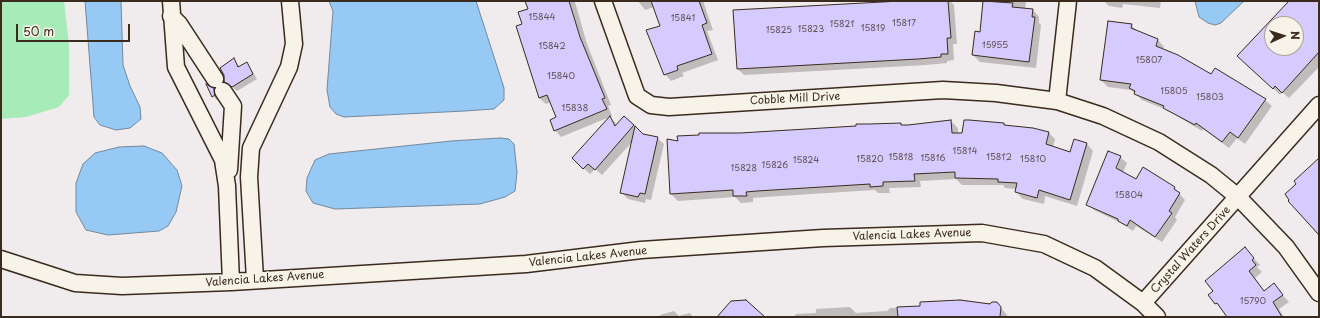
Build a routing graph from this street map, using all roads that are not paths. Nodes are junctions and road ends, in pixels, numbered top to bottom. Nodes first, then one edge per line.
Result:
1 (290, 1) edge
2 (603, 1) edge
3 (1068, 1) edge
4 (171, 8) edge
5 (1057, 101) junction
6 (1319, 105) edge
7 (227, 197) junction
8 (1238, 198) junction
9 (2, 262) edge
10 (255, 279) junction
11 (231, 282) junction
12 (1319, 293) edge
13 (1143, 302) junction
14 (1157, 317) edge

1 - 10 street
2 - 5 street, Cobble Mill Drive
3 - 5 street
4 - 7 street
4 - 7 street
5 - 8 street, Cobble Mill Drive
6 - 8 street, Crystal Waters Drive
7 - 11 street
8 - 12 street, Crystal Waters Drive
8 - 13 street, Crystal Waters Drive
9 - 11 street, Valencia Lakes Avenue
10 - 11 street, Valencia Lakes Avenue
10 - 13 street, Valencia Lakes Avenue
13 - 14 street, Valencia Lakes Avenue

